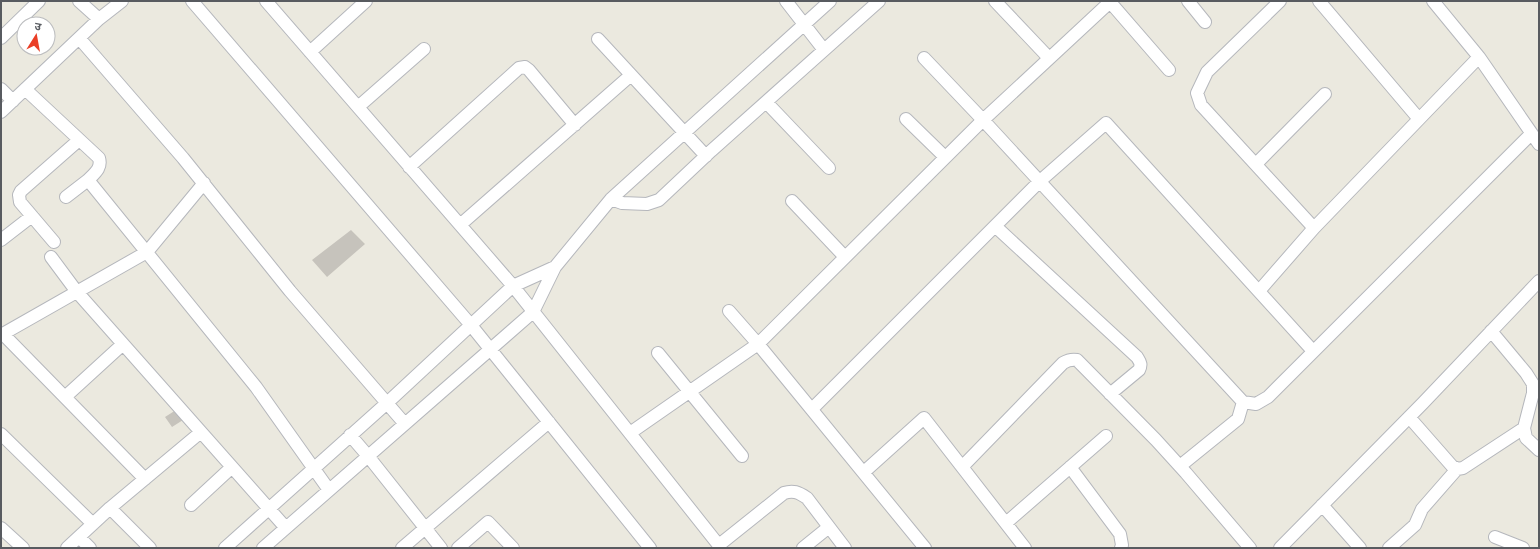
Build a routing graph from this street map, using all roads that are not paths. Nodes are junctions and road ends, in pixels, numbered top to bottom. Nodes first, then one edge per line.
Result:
1 (39, 1) edge
2 (79, 1) edge
3 (122, 1) edge
4 (192, 1) edge
5 (266, 1) edge
6 (366, 1) edge
7 (786, 1) edge
8 (830, 1) edge
9 (879, 1) edge
10 (995, 1) edge
11 (1111, 1) edge
12 (1188, 1) edge
13 (1280, 1) edge
14 (1319, 1) edge
15 (1433, 1) edge
16 (99, 19) junction
17 (1205, 22) dead end
18 (804, 24) junction
19 (1, 38) edge
20 (79, 38) junction
21 (598, 39) dead end
22 (424, 49) dead end
23 (824, 50) junction
24 (310, 52) junction
25 (1479, 57) junction
26 (924, 58) dead end
27 (1049, 58) junction
28 (1169, 70) dead end
29 (631, 75) junction
30 (1, 89) edge
31 (25, 90) junction
32 (1325, 94) dead end
33 (13, 101) junction
34 (766, 102) junction
35 (358, 107) junction
36 (1, 112) edge
37 (906, 119) dead end
38 (1419, 119) junction
39 (982, 120) junction
40 (575, 124) junction
41 (683, 133) junction
42 (1535, 139) edge
43 (79, 140) junction
44 (706, 156) junction
45 (944, 157) junction
46 (1256, 164) junction
47 (409, 167) junction
48 (829, 168) dead end
49 (88, 180) junction
50 (1040, 181) junction
51 (204, 183) junction
52 (66, 197) dead end
53 (611, 199) junction
54 (792, 200) dead end
55 (32, 216) junction
56 (460, 225) junction
57 (995, 226) junction
58 (1314, 228) junction
59 (1, 240) edge
60 (54, 242) dead end
61 (147, 252) junction
62 (51, 257) dead end
63 (845, 257) junction
64 (555, 267) junction
65 (1539, 281) edge
66 (513, 286) junction
67 (1259, 291) junction
68 (77, 292) junction
69 (729, 311) dead end
70 (533, 312) junction
71 (470, 324) junction
72 (1491, 331) junction
73 (2, 334) edge
74 (123, 344) junction
75 (758, 344) junction
76 (490, 349) junction
77 (1313, 351) junction
78 (658, 353) dead end
79 (1535, 376) edge
80 (690, 392) junction
81 (1110, 394) junction
82 (65, 397) junction
83 (1243, 402) junction
84 (387, 403) junction
85 (812, 409) junction
86 (1409, 418) junction
87 (549, 422) junction
88 (405, 424) junction
89 (1524, 428) junction
90 (202, 432) junction
91 (630, 433) junction
92 (1, 434) edge
93 (350, 435) junction
94 (1106, 436) dead end
95 (1539, 450) edge
96 (368, 456) junction
97 (742, 456) dead end
98 (1180, 466) junction
99 (232, 467) junction
100 (962, 467) junction
101 (1070, 467) junction
102 (313, 468) junction
103 (1457, 469) junction
104 (864, 472) junction
105 (145, 479) junction
106 (330, 490) junction
107 (191, 504) dead end
108 (1322, 506) junction
109 (110, 508) junction
110 (269, 508) junction
111 (1006, 523) junction
112 (93, 524) junction
113 (1, 528) edge
114 (286, 528) junction
115 (425, 528) junction
116 (829, 528) junction
117 (79, 537) junction
118 (1495, 537) dead end
119 (720, 547) edge
120 (23, 548) edge
121 (67, 548) edge
122 (90, 548) edge
123 (150, 548) edge
124 (225, 548) edge
125 (263, 548) edge
126 (402, 548) edge
127 (441, 548) edge
128 (458, 548) edge
129 (513, 548) edge
130 (650, 548) edge
131 (803, 548) edge
132 (845, 548) edge
133 (926, 548) edge
134 (1025, 548) edge
135 (1121, 548) edge
136 (1250, 548) edge
137 (1280, 548) edge
138 (1360, 548) edge
139 (1389, 548) edge
140 (1523, 548) edge

1 - 19 street
2 - 16 street
3 - 16 street
4 - 71 street
5 - 24 street
6 - 24 street
7 - 18 street
8 - 18 street
9 - 23 street
10 - 27 street
11 - 27 street
11 - 28 street
12 - 17 street
13 - 46 street
14 - 38 street
15 - 25 street
16 - 20 street
18 - 23 street
18 - 41 street
20 - 31 street
20 - 51 street
21 - 29 street
22 - 35 street
23 - 34 street
24 - 35 street
25 - 38 street
25 - 42 street
26 - 39 street
27 - 39 street
29 - 40 street
29 - 41 street
30 - 33 street
31 - 33 street
31 - 43 street
32 - 46 street
33 - 36 street
34 - 44 street
34 - 48 street
35 - 47 street
37 - 45 street
38 - 58 street
39 - 45 street
39 - 50 street
40 - 47 street
40 - 56 street
41 - 44 street
41 - 53 street
42 - 77 street
43 - 49 street
43 - 55 street
44 - 53 street
45 - 63 street
46 - 58 street
47 - 56 street
49 - 52 street
49 - 61 street
50 - 57 street
50 - 67 street
50 - 83 street
51 - 61 street
51 - 84 street
53 - 64 street
54 - 63 street
55 - 59 street
55 - 60 street
56 - 66 street
57 - 81 street
57 - 85 street
58 - 67 street
61 - 68 street
61 - 102 street
62 - 68 street
63 - 75 street
64 - 66 street
64 - 70 street
65 - 72 street
66 - 70 street
66 - 71 street
67 - 77 street
68 - 73 street
68 - 74 street
69 - 75 street
70 - 76 street
70 - 91 street
71 - 76 street
71 - 84 street
72 - 79 street
72 - 86 street
73 - 82 street
74 - 82 street
74 - 90 street
75 - 80 street
75 - 85 street
76 - 87 street
76 - 88 street
77 - 83 street
78 - 80 street
79 - 89 street
80 - 91 street
80 - 97 street
81 - 98 street
81 - 100 street
82 - 105 street
83 - 98 street
84 - 88 street
84 - 93 street
85 - 104 street
86 - 103 street
86 - 108 street
87 - 115 street
87 - 130 street
88 - 96 street
89 - 95 street
89 - 103 street
90 - 99 street
90 - 105 street
91 - 119 street
92 - 112 street
93 - 96 street
93 - 102 street
94 - 101 street
96 - 106 street
96 - 115 street
98 - 136 street
99 - 107 street
99 - 110 street
100 - 104 street
100 - 111 street
101 - 111 street
101 - 135 street
102 - 106 street
102 - 110 street
103 - 139 street
104 - 133 street
105 - 109 street
106 - 114 street
108 - 137 street
108 - 138 street
109 - 112 street
109 - 123 street
110 - 114 street
110 - 124 street
111 - 134 street
112 - 117 street
113 - 120 street
114 - 125 street
115 - 126 street
115 - 127 street
116 - 119 street
116 - 131 street
116 - 132 street
117 - 121 street
117 - 122 street
118 - 140 street
128 - 129 street

